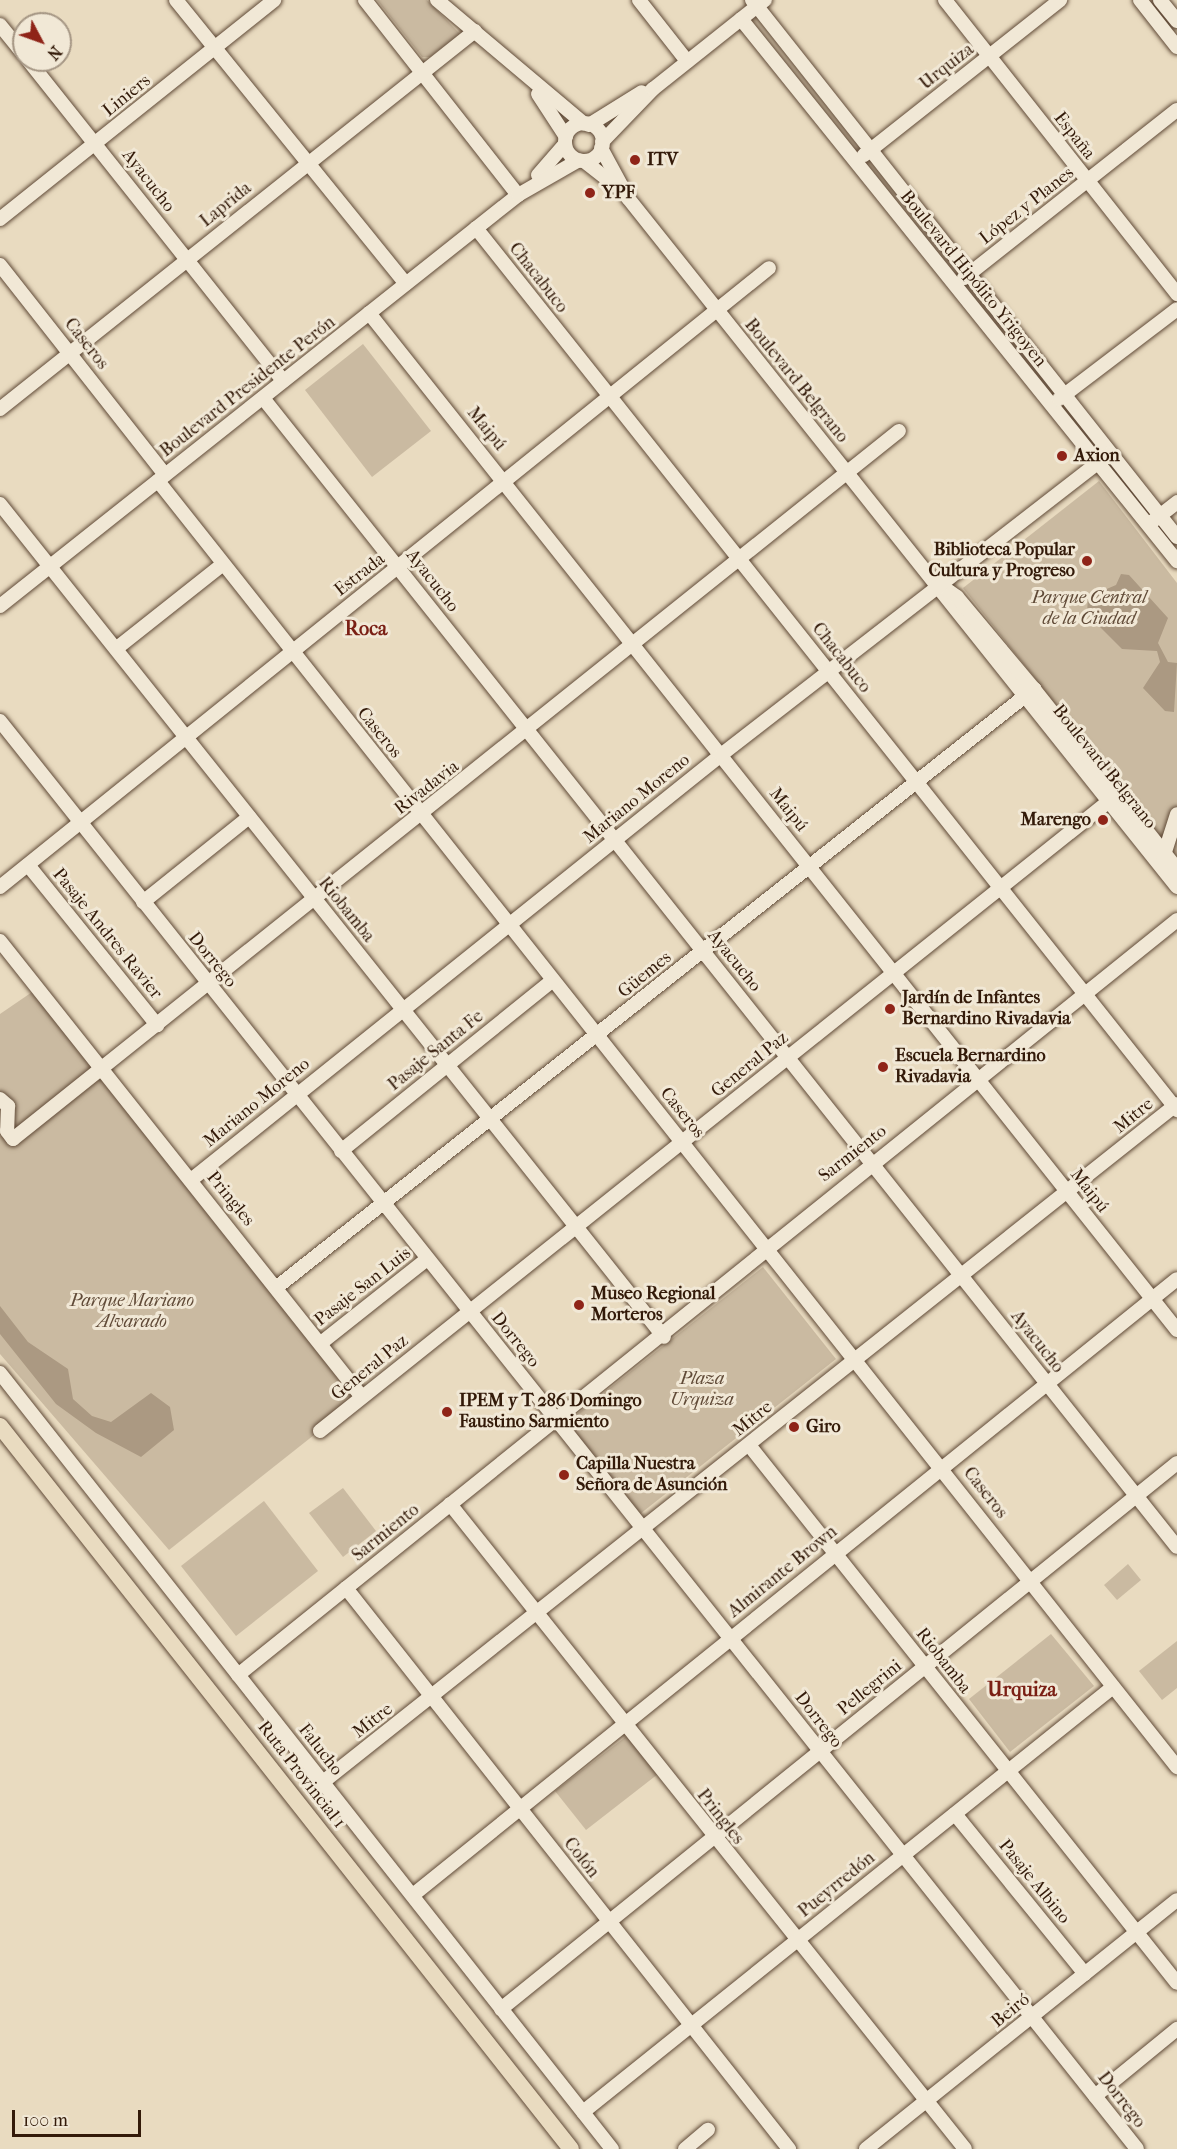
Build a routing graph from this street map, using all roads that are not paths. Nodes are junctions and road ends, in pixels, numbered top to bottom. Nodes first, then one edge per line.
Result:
1 (176, 0) edge
2 (274, 0) edge
3 (365, 0) edge
4 (437, 0) edge
5 (639, 0) edge
6 (945, 0) edge
7 (1060, 0) edge
8 (1140, 0) edge
9 (1160, 0) edge
10 (758, 2) edge
11 (741, 19) junction
12 (1177, 21) edge
13 (0, 26) edge
14 (475, 31) junction
15 (12, 40) edge
16 (1177, 47) edge
17 (215, 48) junction
18 (989, 57) junction
19 (687, 61) junction
20 (422, 71) junction
21 (38, 72) edge
22 (532, 85) junction
23 (653, 89) junction
24 (1177, 110) edge
25 (586, 124) junction
26 (565, 140) junction
27 (96, 144) junction
28 (602, 145) junction
29 (872, 150) junction
30 (581, 161) junction
31 (856, 162) junction
32 (307, 163) junction
33 (1087, 181) junction
34 (518, 195) junction
35 (628, 198) junction
36 (0, 219) edge
37 (476, 228) junction
38 (187, 259) junction
39 (0, 265) edge
40 (769, 268) dead end
41 (970, 273) junction
42 (406, 284) junction
43 (955, 285) junction
44 (1177, 294) edge
45 (1177, 309) edge
46 (718, 311) junction
47 (369, 313) junction
48 (71, 352) junction
49 (283, 381) junction
50 (1065, 394) junction
51 (263, 398) junction
52 (610, 398) junction
53 (1051, 406) junction
54 (0, 409) edge
55 (899, 431) dead end
56 (1110, 453) junction
57 (1097, 463) junction
58 (848, 474) junction
59 (162, 478) junction
60 (505, 482) junction
61 (1177, 502) edge
62 (0, 504) edge
63 (1155, 520) junction
64 (1177, 537) edge
65 (1177, 561) edge
66 (741, 562) junction
67 (223, 564) junction
68 (51, 566) junction
69 (963, 566) junction
70 (398, 568) junction
71 (938, 584) junction
72 (0, 606) edge
73 (964, 606) junction
74 (635, 646) junction
75 (117, 648) junction
76 (291, 652) junction
77 (828, 671) junction
78 (1029, 693) junction
79 (0, 721) edge
80 (528, 731) junction
81 (186, 738) junction
82 (722, 755) junction
83 (917, 783) junction
84 (1113, 798) junction
85 (1177, 814) edge
86 (422, 815) junction
87 (249, 817) junction
88 (80, 823) junction
89 (615, 840) junction
90 (1165, 853) junction
91 (28, 865) junction
92 (811, 867) junction
93 (1160, 867) junction
94 (1177, 869) edge
95 (0, 887) edge
96 (1177, 887) edge
97 (1000, 888) junction
98 (315, 900) junction
99 (143, 902) junction
100 (1177, 920) edge
101 (509, 925) junction
102 (1177, 931) edge
103 (0, 941) edge
104 (703, 951) junction
105 (894, 973) junction
106 (553, 980) junction
107 (208, 984) junction
108 (1086, 997) junction
109 (402, 1009) junction
110 (157, 1025) junction
111 (598, 1036) junction
112 (788, 1058) junction
113 (447, 1065) junction
114 (102, 1069) junction
115 (980, 1081) junction
116 (295, 1094) junction
117 (0, 1099) edge
118 (1176, 1107) edge
119 (492, 1122) junction
120 (682, 1143) junction
121 (341, 1151) junction
122 (874, 1165) junction
123 (191, 1180) junction
124 (1068, 1193) junction
125 (385, 1206) junction
126 (576, 1227) junction
127 (768, 1250) junction
128 (428, 1259) junction
129 (962, 1276) junction
130 (1177, 1279) edge
131 (277, 1287) junction
132 (1152, 1299) junction
133 (469, 1311) junction
134 (1177, 1330) edge
135 (662, 1334) junction
136 (321, 1343) junction
137 (855, 1359) junction
138 (0, 1373) edge
139 (1047, 1383) junction
140 (362, 1397) junction
141 (555, 1419) junction
142 (0, 1426) edge
143 (320, 1431) dead end
144 (749, 1445) junction
145 (1177, 1463) edge
146 (942, 1467) junction
147 (1136, 1496) junction
148 (450, 1504) junction
149 (643, 1531) junction
150 (1177, 1547) edge
151 (835, 1554) junction
152 (1031, 1581) junction
153 (346, 1588) junction
154 (536, 1613) junction
155 (730, 1638) junction
156 (925, 1666) junction
157 (238, 1674) junction
158 (1113, 1687) junction
159 (432, 1698) junction
160 (624, 1724) junction
161 (820, 1751) junction
162 (1177, 1767) edge
163 (1008, 1771) junction
164 (323, 1782) junction
165 (519, 1808) junction
166 (955, 1814) junction
167 (713, 1838) junction
168 (903, 1856) junction
169 (413, 1895) junction
170 (1177, 1900) edge
171 (608, 1922) junction
172 (1136, 1932) junction
173 (795, 1941) junction
174 (1085, 1974) junction
175 (1177, 1983) edge
176 (501, 2009) junction
177 (1032, 2018) junction
178 (690, 2026) junction
179 (1177, 2029) edge
180 (1095, 2096) junction
181 (927, 2100) junction
182 (583, 2112) junction
183 (708, 2130) dead end
184 (571, 2149) edge
185 (612, 2149) edge
186 (685, 2149) edge
187 (789, 2149) edge
188 (866, 2149) edge
189 (965, 2149) edge
190 (1137, 2149) edge

1 - 17 street
2 - 17 street, Liniers
3 - 20 street
4 - 14 street
5 - 19 street
6 - 18 street, España
7 - 18 street, Urquiza
8 - 16 street
9 - 12 street
10 - 11 street
10 - 29 street, Boulevard Hipólito Yrigoyen
11 - 19 street
11 - 31 street, Boulevard Hipólito Yrigoyen
13 - 15 street
14 - 20 street, Laprida
14 - 22 street
17 - 27 street, Liniers
17 - 32 street
18 - 29 street, Urquiza
18 - 33 street, España
19 - 23 street
20 - 32 street, Laprida
20 - 34 street
21 - 27 street, Ayacucho
22 - 25 street
22 - 26 street
23 - 25 street, Boulevard Presidente Perón
23 - 28 street, Boulevard Presidente Perón
24 - 33 street, López y Planes
25 - 26 street, Boulevard Presidente Perón
25 - 28 street
26 - 30 street
26 - 34 street, Boulevard Presidente Perón
27 - 36 street, Liniers
27 - 38 street, Ayacucho
28 - 30 street, Boulevard Presidente Perón
28 - 35 street, Boulevard Belgrano
29 - 31 street, Urquiza
29 - 41 street, Boulevard Hipólito Yrigoyen
30 - 34 street, Boulevard Presidente Perón
30 - 35 street, Boulevard Belgrano
31 - 43 street, Boulevard Hipólito Yrigoyen
32 - 38 street, Laprida
32 - 42 street
33 - 41 street, López y Planes
33 - 44 street, España
34 - 37 street, Boulevard Presidente Perón
35 - 46 street, Boulevard Belgrano
37 - 42 street, Boulevard Presidente Perón
37 - 52 street, Chacabuco
38 - 48 street, Laprida
38 - 49 street, Ayacucho
39 - 48 street, Caseros
40 - 46 street, Estrada
41 - 43 street, López y Planes
41 - 50 street, Boulevard Hipólito Yrigoyen
42 - 47 street, Boulevard Presidente Perón
43 - 53 street, Boulevard Hipólito Yrigoyen
45 - 50 street
46 - 52 street, Estrada
46 - 58 street, Boulevard Belgrano
47 - 49 street, Boulevard Presidente Perón
47 - 60 street, Maipú
48 - 54 street, Laprida
48 - 59 street, Caseros
49 - 51 street, Boulevard Presidente Perón
50 - 53 street
50 - 56 street, Boulevard Hipólito Yrigoyen
51 - 59 street, Boulevard Presidente Perón
51 - 70 street, Ayacucho
52 - 60 street, Estrada
52 - 66 street, Chacabuco
53 - 57 street, Boulevard Hipólito Yrigoyen
55 - 58 street, Rivadavia
56 - 57 street, Mariano Moreno
56 - 63 street, Boulevard Hipólito Yrigoyen
57 - 63 street, Boulevard Hipólito Yrigoyen
57 - 69 street, Mariano Moreno
58 - 66 street, Rivadavia
58 - 71 street, Boulevard Belgrano
59 - 67 street, Caseros
59 - 68 street, Boulevard Presidente Perón
60 - 70 street, Estrada
60 - 74 street, Maipú
61 - 63 street
62 - 68 street, Riobamba
63 - 64 street, Boulevard Hipólito Yrigoyen
63 - 65 street, Boulevard Hipólito Yrigoyen
66 - 74 street, Rivadavia
66 - 77 street, Chacabuco
67 - 75 street
67 - 76 street, Caseros
68 - 72 street, Boulevard Presidente Perón
68 - 75 street, Riobamba
69 - 71 street, Mariano Moreno
69 - 73 street
70 - 76 street, Estrada
70 - 80 street, Ayacucho
71 - 73 street, Boulevard Belgrano
71 - 77 street, Mariano Moreno
71 - 78 street, Boulevard Belgrano
73 - 78 street, Boulevard Belgrano
74 - 80 street, Rivadavia
74 - 82 street, Maipú
75 - 81 street, Riobamba
76 - 81 street, Estrada
76 - 86 street, Caseros
77 - 82 street, Mariano Moreno
77 - 83 street, Chacabuco
78 - 83 street, Güemes
78 - 84 street, Boulevard Belgrano
79 - 88 street, Dorrego
80 - 86 street, Rivadavia
80 - 89 street, Ayacucho
81 - 87 street, Riobamba
81 - 88 street, Estrada
82 - 89 street, Mariano Moreno
82 - 92 street, Maipú
83 - 92 street, Güemes
83 - 97 street, Chacabuco
84 - 90 street, Boulevard Belgrano
84 - 93 street, Boulevard Belgrano
84 - 97 street, General Paz
85 - 90 street
86 - 98 street, Rivadavia
86 - 101 street, Caseros
87 - 98 street, Riobamba
87 - 99 street
88 - 91 street, Estrada
88 - 99 street, Dorrego
89 - 101 street, Mariano Moreno
89 - 104 street, Ayacucho
90 - 93 street
90 - 94 street, Boulevard Belgrano
91 - 95 street, Estrada
91 - 110 street, Pasaje Andres Ravier
92 - 104 street, Güemes
92 - 105 street, Maipú
93 - 96 street, Boulevard Belgrano
97 - 105 street, General Paz
97 - 108 street, Chacabuco
98 - 107 street, Rivadavia
98 - 109 street, Riobamba
99 - 107 street, Dorrego
100 - 108 street, Sarmiento
101 - 106 street, Caseros
101 - 109 street, Mariano Moreno
102 - 108 street, Sarmiento
103 - 114 street, Pringles
104 - 111 street, Güemes
104 - 112 street, Ayacucho
105 - 112 street, General Paz
105 - 115 street, Maipú
106 - 111 street, Caseros
106 - 113 street, Pasaje Santa Fe
107 - 110 street, Rivadavia
107 - 116 street, Dorrego
108 - 115 street, Sarmiento
108 - 118 street, Chacabuco
109 - 113 street, Riobamba
109 - 116 street, Mariano Moreno
110 - 114 street, Rivadavia
111 - 119 street, Güemes
111 - 120 street, Caseros
112 - 120 street, General Paz
112 - 122 street, Ayacucho
113 - 119 street, Riobamba
113 - 121 street, Pasaje Santa Fe
114 - 117 street, Rivadavia
114 - 123 street, Pringles
115 - 122 street, Sarmiento
115 - 124 street, Maipú
116 - 121 street, Dorrego
116 - 123 street, Mariano Moreno
118 - 124 street, Mitre
119 - 125 street, Güemes
119 - 126 street, Riobamba
120 - 126 street, General Paz
120 - 127 street, Caseros
121 - 125 street, Dorrego
122 - 127 street, Sarmiento
122 - 129 street, Ayacucho
123 - 131 street, Pringles
124 - 129 street, Mitre
124 - 132 street, Maipú
125 - 128 street, Dorrego
125 - 131 street, Güemes
126 - 133 street, General Paz
126 - 135 street, Riobamba
127 - 135 street, Sarmiento
127 - 137 street, Caseros
128 - 133 street, Dorrego
128 - 136 street, Pasaje San Luis
129 - 137 street, Mitre
129 - 139 street, Ayacucho
130 - 132 street, Almirante Brown
131 - 136 street, Pringles
132 - 134 street, Maipú
132 - 139 street, Almirante Brown
133 - 140 street, General Paz
133 - 141 street, Dorrego
135 - 141 street, Sarmiento
136 - 140 street, Pringles
137 - 144 street, Mitre
137 - 146 street, Caseros
138 - 157 street, Falucho
139 - 146 street, Almirante Brown
139 - 147 street, Ayacucho
140 - 143 street, General Paz
141 - 148 street, Sarmiento
141 - 149 street, Dorrego
142 - 184 main road, Ruta Provincial 1
144 - 149 street, Mitre
144 - 151 street, Riobamba
145 - 147 street, Pellegrini
146 - 151 street, Almirante Brown
146 - 152 street, Caseros
147 - 150 street, Ayacucho
147 - 152 street, Pellegrini
148 - 153 street, Sarmiento
148 - 154 street, Pringles
149 - 154 street, Mitre
149 - 155 street, Dorrego
151 - 155 street, Almirante Brown
151 - 156 street, Riobamba
152 - 156 street, Pellegrini
152 - 158 street, Caseros
153 - 157 street, Sarmiento
153 - 159 street, Colón
154 - 159 street, Mitre
154 - 160 street, Pringles
155 - 160 street, Almirante Brown
155 - 161 street, Dorrego
156 - 161 street, Pellegrini
156 - 163 street, Riobamba
157 - 164 street, Falucho
158 - 162 street, Caseros
158 - 163 street, Pueyrredón
159 - 164 street, Mitre
159 - 165 street, Colón
160 - 165 street, Almirante Brown
160 - 167 street, Pringles
161 - 167 street, Pellegrini
161 - 168 street, Dorrego
163 - 166 street, Pueyrredón
163 - 172 street, Riobamba
164 - 169 street, Falucho
165 - 169 street, Almirante Brown
165 - 171 street, Colón
166 - 168 street, Pueyrredón
166 - 174 street, Pasaje Albino
167 - 171 street, Pellegrini
167 - 173 street, Pringles
168 - 173 street, Pueyrredón
168 - 177 street, Dorrego
169 - 176 street, Falucho
170 - 172 street, Beiró
171 - 176 street, Pellegrini
171 - 178 street, Colón
172 - 174 street, Beiró
172 - 175 street, Riobamba
173 - 178 street, Pueyrredón
173 - 181 street, Pringles
174 - 177 street, Beiró
176 - 182 street, Falucho
177 - 180 street, Dorrego
177 - 181 street, Beiró
178 - 182 street, Pueyrredón
178 - 187 street, Colón
179 - 180 street
180 - 190 street, Dorrego
181 - 188 street, Beiró
181 - 189 street, Pringles
182 - 185 street, Falucho
183 - 186 street

